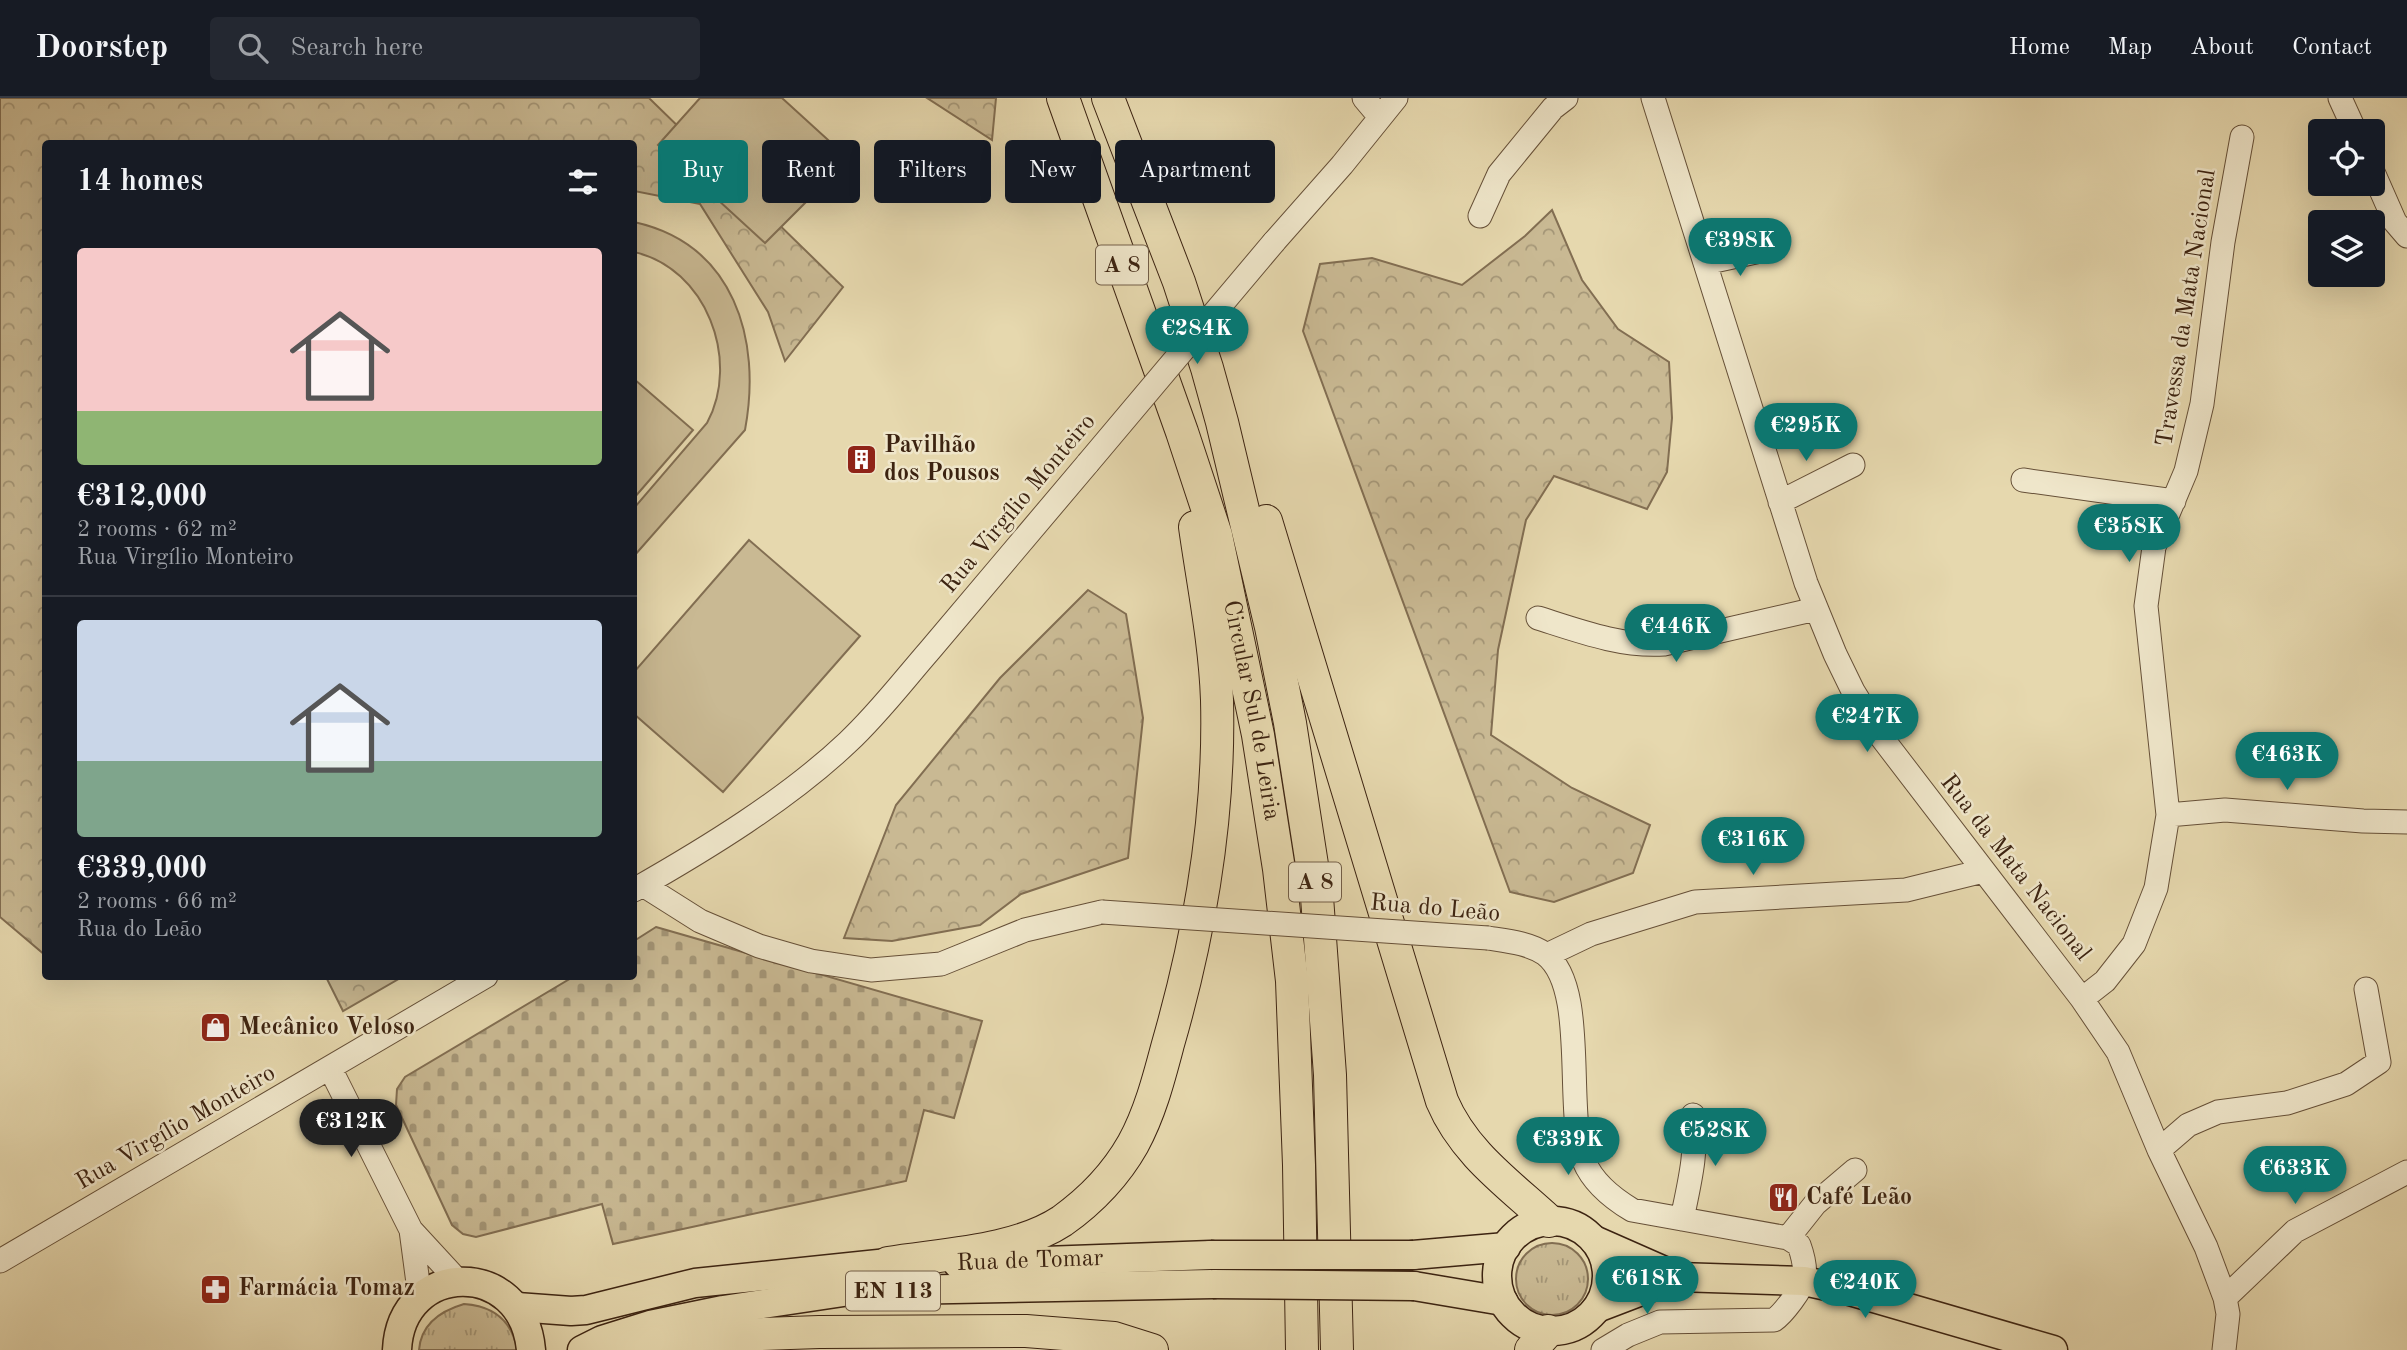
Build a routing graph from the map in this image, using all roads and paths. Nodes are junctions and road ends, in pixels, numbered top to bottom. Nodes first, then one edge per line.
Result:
1 (1063, 98) edge
2 (1108, 98) edge
3 (1364, 98) edge
4 (1396, 98) edge
5 (1566, 98) edge
6 (1653, 98) edge
7 (2340, 98) edge
8 (1380, 117) junction
9 (2350, 119) edge
10 (2242, 137) dead end
11 (2384, 196) edge
12 (1480, 216) dead end
13 (2407, 236) edge
14 (1765, 250) dead end
15 (1705, 264) junction
16 (1223, 422) junction
17 (1182, 432) junction
18 (1853, 465) dead end
19 (2024, 480) dead end
20 (2174, 501) junction
21 (1780, 502) junction
22 (1816, 609) junction
23 (1538, 618) dead end
24 (2168, 815) junction
25 (2407, 822) edge
26 (1983, 871) junction
27 (638, 888) edge
28 (1547, 955) junction
29 (479, 980) edge
30 (2366, 989) dead end
31 (2082, 999) junction
32 (330, 1068) junction
33 (1693, 1115) dead end
34 (2159, 1150) junction
35 (1855, 1170) dead end
36 (2407, 1172) edge
37 (1682, 1219) junction
38 (1549, 1221) junction
39 (411, 1230) junction
40 (1788, 1238) junction
41 (1594, 1240) junction
42 (1506, 1247) junction
43 (0, 1261) edge
44 (888, 1263) junction
45 (1678, 1277) junction
46 (1804, 1281) junction
47 (458, 1282) junction
48 (419, 1298) junction
49 (2225, 1298) junction
50 (1503, 1301) junction
51 (517, 1307) junction
52 (1597, 1308) junction
53 (1540, 1341) edge
54 (389, 1345) edge
55 (531, 1350) edge
56 (582, 1350) edge
57 (617, 1350) edge
58 (1152, 1350) edge
59 (1302, 1350) edge
60 (1337, 1350) edge
61 (1603, 1350) edge
62 (2053, 1350) edge
63 (2224, 1350) edge

1 - 17 highway, Circular Sul de Leiria / A 8
2 - 16 highway, Circular Sul de Leiria / A 8
3 - 8 street
4 - 8 street, Rua Virgílio Monteiro
5 - 12 street
6 - 15 street, Rua da Mata Nacional
7 - 9 street
8 - 27 street, Rua Virgílio Monteiro, bridge
10 - 20 street, Travessa da Mata Nacional
11 - 13 street
14 - 15 street
15 - 21 street, Rua da Mata Nacional
16 - 38 highway
16 - 60 highway, Circular Sul de Leiria / A 8
17 - 44 highway
17 - 59 highway, Circular Sul de Leiria / A 8
18 - 21 street
19 - 20 street
20 - 24 street, Travessa da Mata Nacional
21 - 22 street, Rua da Mata Nacional
22 - 23 street
22 - 26 street, Rua da Mata Nacional
24 - 25 street
24 - 31 street, Travessa da Mata Nacional
26 - 28 street
26 - 31 street, Rua da Mata Nacional
27 - 28 street, Rua do Leão, bridge
28 - 37 street
29 - 32 street, Rua Virgílio Monteiro
30 - 34 street
31 - 34 street, Rua da Mata Nacional
32 - 39 street
32 - 43 street, Rua Virgílio Monteiro
33 - 37 street
34 - 49 street, Rua da Mata Nacional
35 - 40 street
36 - 49 street
37 - 40 street
38 - 41 main road
38 - 42 main road
39 - 47 street
39 - 48 street
40 - 46 street
41 - 45 main road
41 - 52 main road
42 - 44 main road, Rua de Tomar / EN 113, bridge
42 - 50 main road
44 - 51 main road, Rua de Tomar / EN 113
45 - 46 main road
45 - 52 main road
46 - 61 street
46 - 62 main road
47 - 48 main road
47 - 51 main road
48 - 54 main road
49 - 63 street, Rua da Mata Nacional
50 - 53 main road
50 - 56 main road, Rua de Tomar / EN 113, bridge
51 - 55 main road
52 - 53 main road
57 - 58 highway

